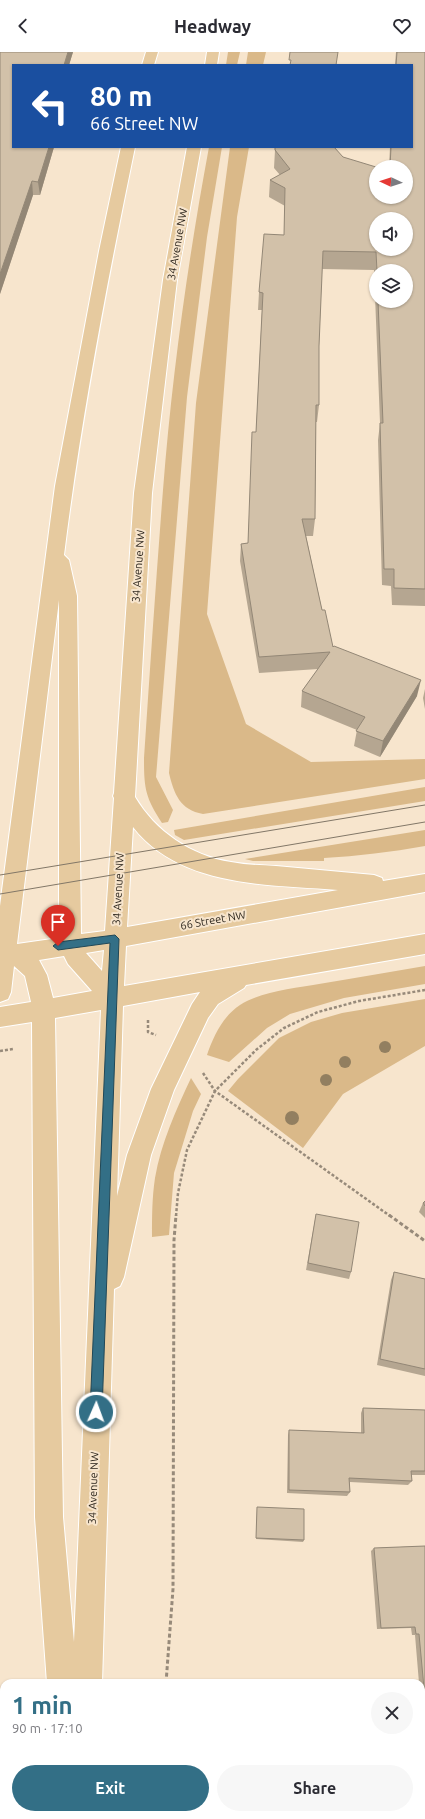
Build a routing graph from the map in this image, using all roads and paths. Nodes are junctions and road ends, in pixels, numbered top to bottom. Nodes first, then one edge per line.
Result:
1 (152, 52) edge
2 (213, 52) edge
3 (148, 64) edge
4 (211, 64) edge
5 (128, 148) edge
6 (194, 148) edge
7 (56, 545) junction
8 (123, 796) junction
9 (425, 883) edge
10 (403, 886) junction
11 (115, 939) junction
12 (70, 944) junction
13 (425, 944) edge
14 (3, 955) edge
15 (250, 974) junction
16 (425, 990) edge
17 (0, 992) edge
18 (112, 997) junction
19 (43, 1009) junction
20 (0, 1017) edge
21 (215, 1091) junction
22 (425, 1241) edge
23 (99, 1333) junction
24 (62, 1679) edge
25 (87, 1679) edge
26 (166, 1679) edge

1 - 3 main road
2 - 4 main road
5 - 7 main road
6 - 8 main road, 34 Avenue NW
7 - 12 main road
7 - 14 main road
8 - 10 main road
8 - 11 main road, 34 Avenue NW
9 - 10 main road, 66 Street NW
10 - 11 main road, 66 Street NW
11 - 12 main road, 66 Street NW
11 - 18 main road, 34 Avenue NW
12 - 14 main road, 66 Street NW
12 - 18 main road
13 - 15 main road
14 - 17 main road
14 - 19 main road
15 - 18 main road
15 - 23 main road
16 - 21 path
18 - 19 main road
18 - 23 main road, 34 Avenue NW
19 - 20 main road
19 - 24 main road
21 - 22 path
21 - 26 path
23 - 25 main road, 34 Avenue NW

